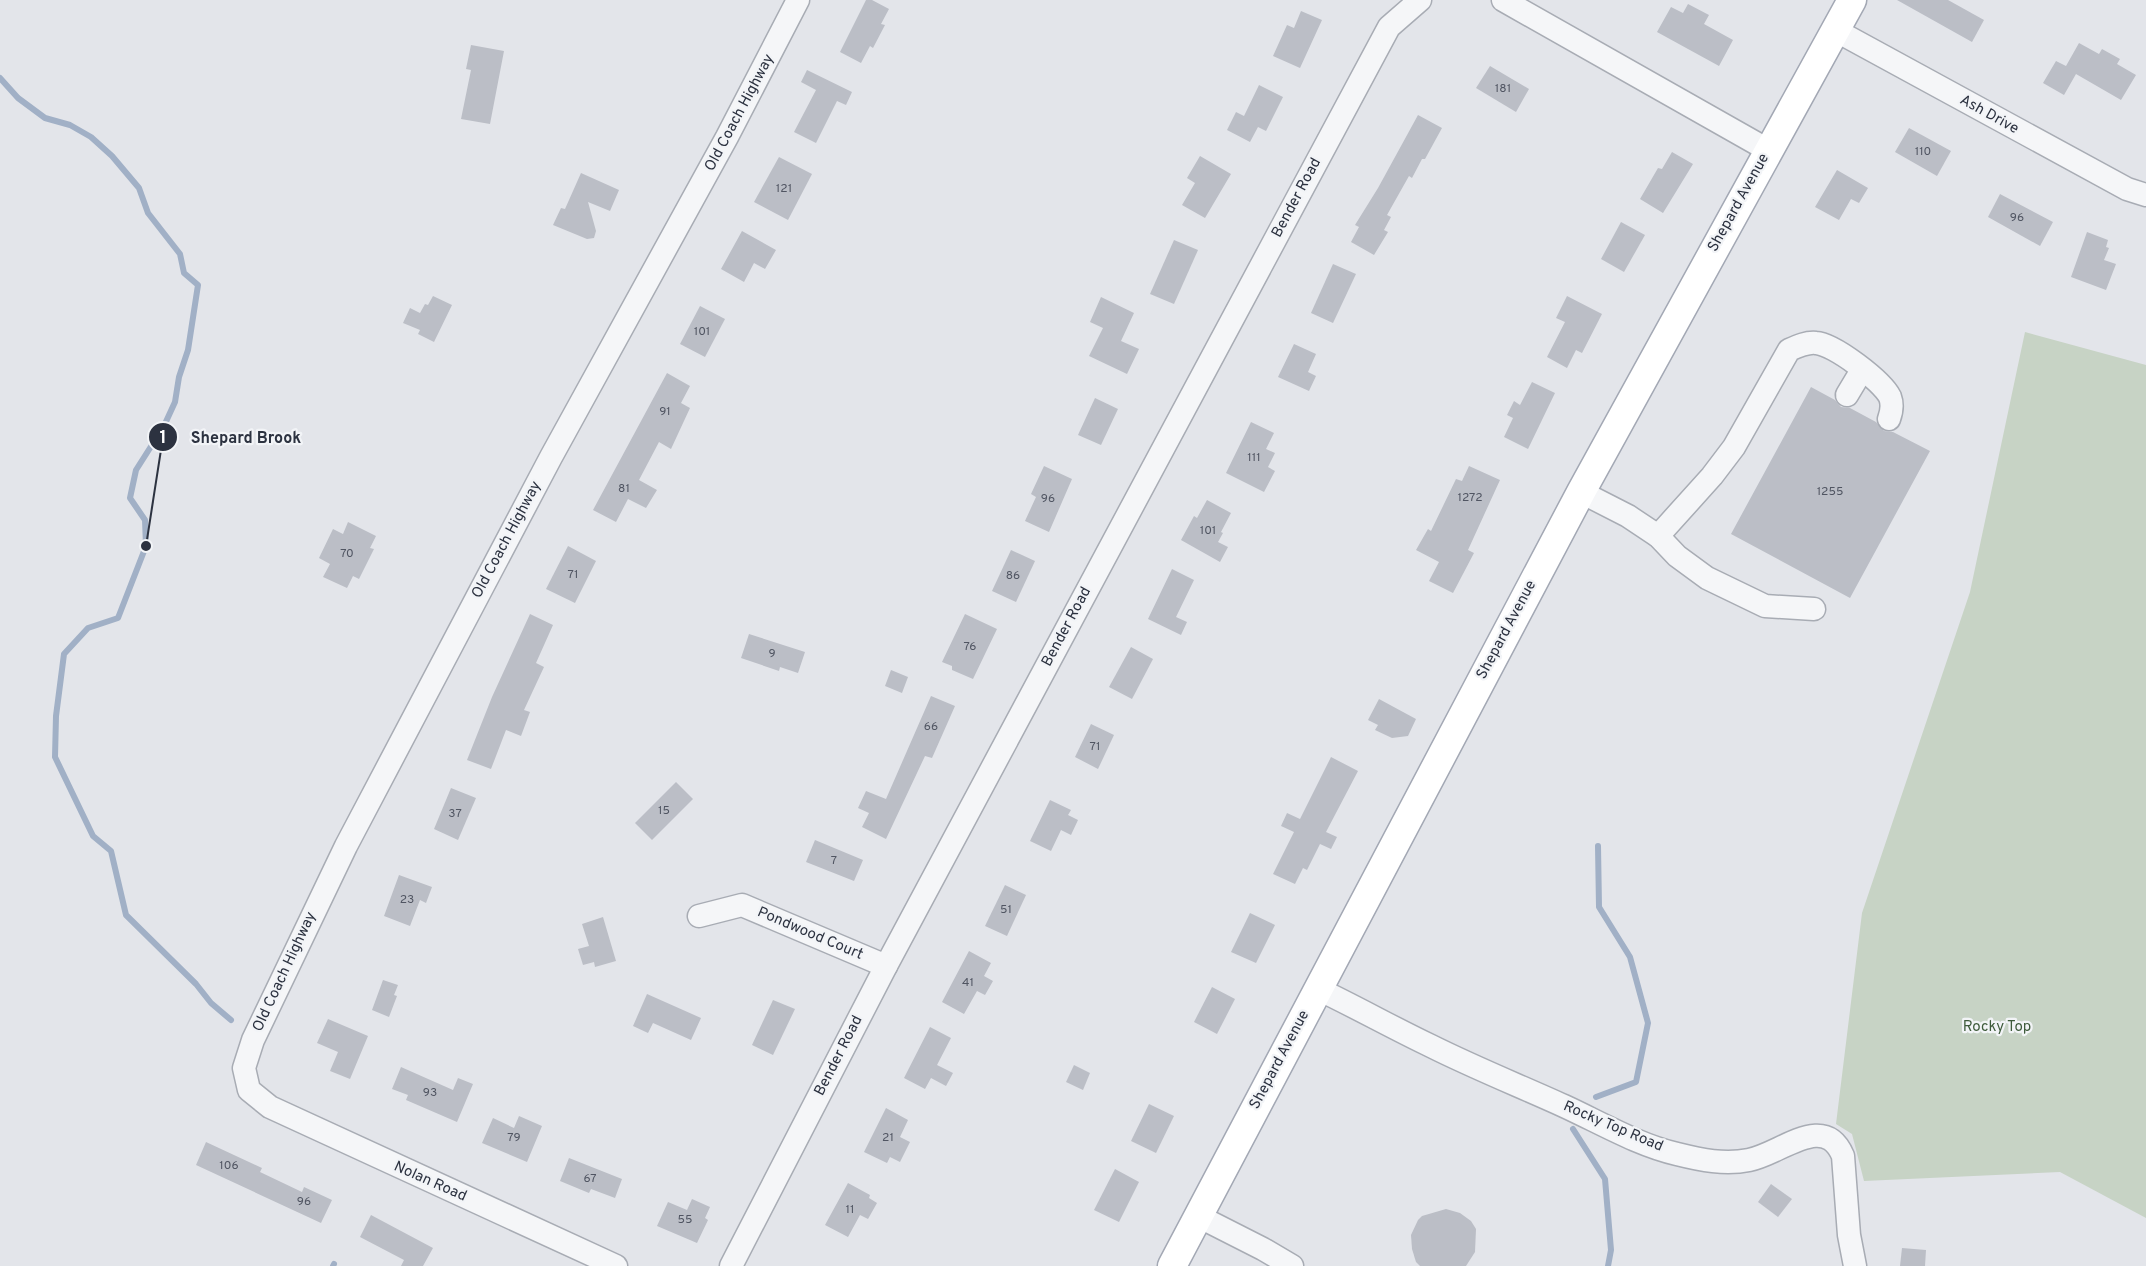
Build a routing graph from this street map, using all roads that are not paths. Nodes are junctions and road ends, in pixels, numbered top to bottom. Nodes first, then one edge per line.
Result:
1 (798, 0) edge
2 (1420, 0) edge
3 (1503, 0) edge
4 (1852, 0) edge
5 (1835, 30) junction
6 (1768, 150) junction
7 (2146, 195) edge
8 (1862, 369) junction
9 (1846, 395) dead end
10 (1889, 419) dead end
11 (1581, 492) junction
12 (1658, 536) junction
13 (1814, 609) dead end
14 (699, 916) dead end
15 (886, 966) junction
16 (1318, 989) junction
17 (249, 1090) joint
18 (1198, 1216) junction
19 (616, 1266) edge
20 (731, 1266) edge
21 (1172, 1266) edge
22 (1292, 1266) edge
23 (1855, 1266) edge

1 - 17 street, Old Coach Highway
2 - 15 street, Bender Road
3 - 6 street
4 - 5 main road, Shepard Avenue
5 - 6 main road, Shepard Avenue
5 - 7 street, Ash Drive
6 - 11 main road, Shepard Avenue
8 - 9 street
8 - 10 street
8 - 12 street
11 - 12 street
11 - 16 main road, Shepard Avenue
12 - 13 street
14 - 15 street, Pondwood Court
15 - 20 street, Bender Road
16 - 18 main road, Shepard Avenue
16 - 23 street, Rocky Top Road
17 - 19 street, Nolan Road
18 - 21 main road, Shepard Avenue
18 - 22 street

